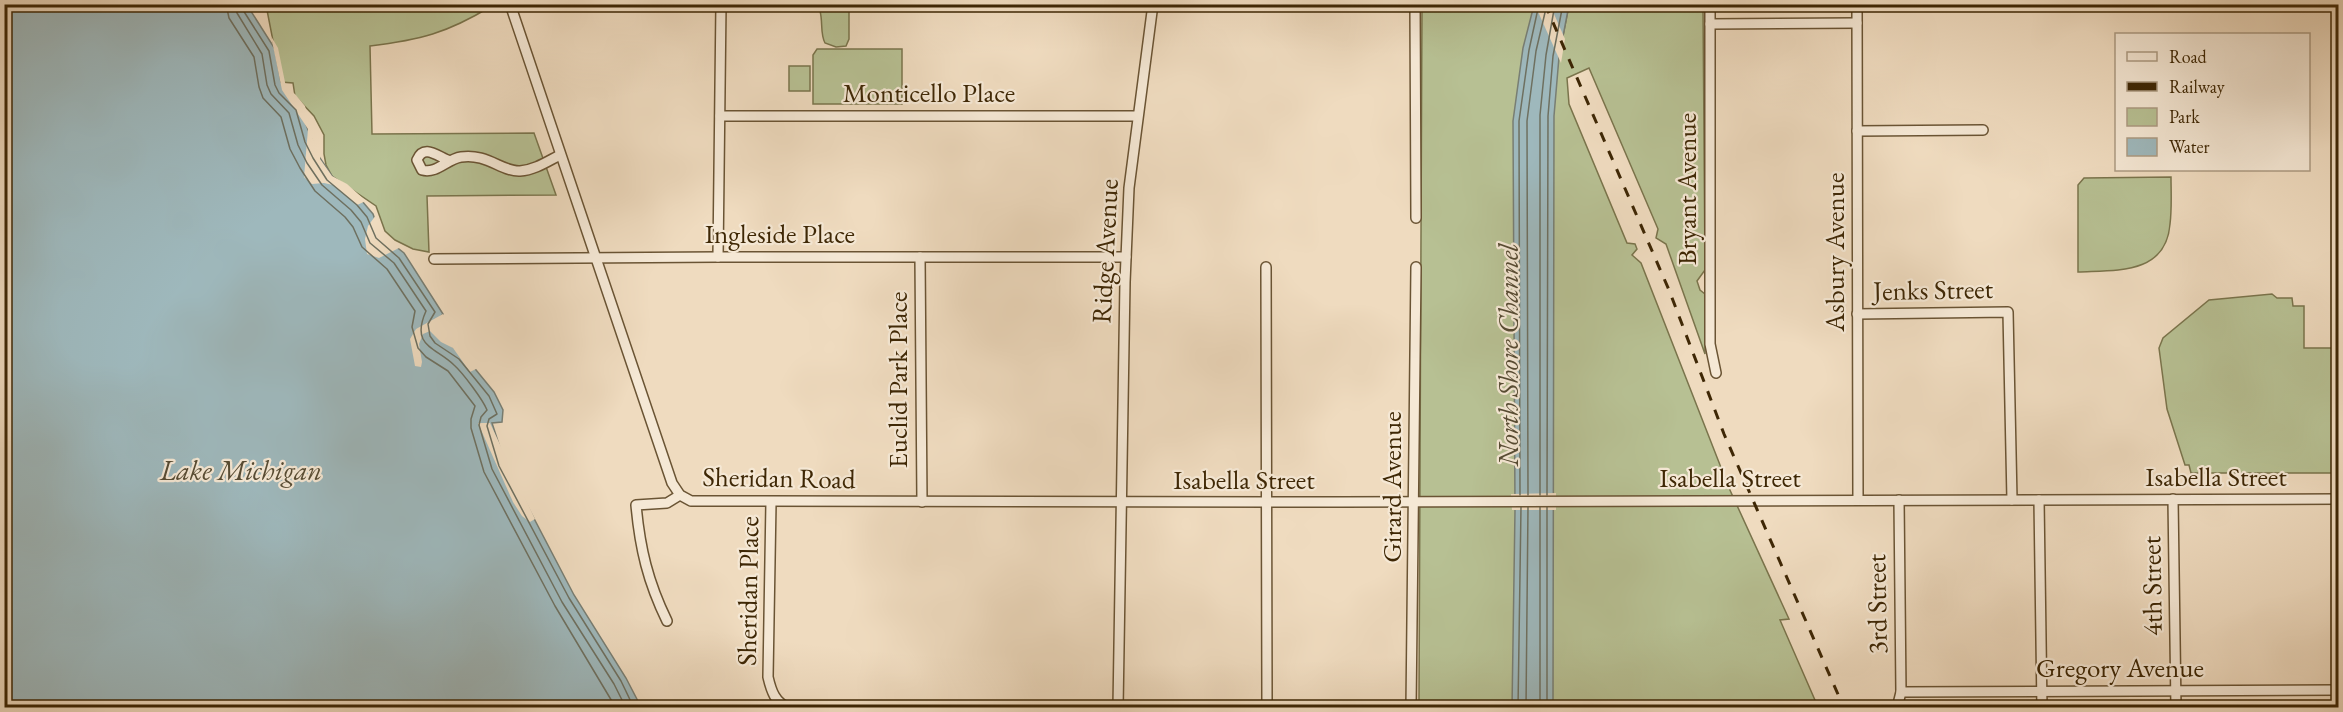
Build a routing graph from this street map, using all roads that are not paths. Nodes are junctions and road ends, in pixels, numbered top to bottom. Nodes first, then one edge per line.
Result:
1 (510, 4) edge
2 (721, 4) edge
3 (1153, 4) edge
4 (1415, 4) edge
5 (1710, 4) edge
6 (1857, 4) edge
7 (1857, 23) junction
8 (1710, 24) junction
9 (720, 116) junction
10 (1137, 116) junction
11 (1983, 129) dead end
12 (1857, 131) junction
13 (560, 155) junction
14 (450, 161) dead end
15 (1416, 218) dead end
16 (718, 256) junction
17 (595, 257) junction
18 (920, 257) junction
19 (1126, 257) junction
20 (434, 259) dead end
21 (1266, 267) dead end
22 (1416, 267) dead end
23 (1857, 314) junction
24 (1716, 373) dead end
25 (680, 495) junction
26 (2338, 499) edge
27 (1858, 500) junction
28 (1899, 500) junction
29 (2012, 500) junction
30 (2039, 500) junction
31 (2173, 500) junction
32 (771, 502) junction
33 (921, 502) junction
34 (1122, 502) junction
35 (1268, 502) junction
36 (1414, 502) junction
37 (667, 621) dead end
38 (2176, 690) junction
39 (2338, 690) edge
40 (2042, 691) junction
41 (1901, 692) junction
42 (1267, 707) edge
43 (789, 708) edge
44 (1118, 708) edge
45 (1412, 708) edge
46 (1897, 708) edge
47 (2042, 708) edge
48 (2176, 708) edge

1 - 13 street, Sheridan Road
2 - 9 street
3 - 10 street, Ridge Avenue
4 - 15 street
5 - 8 street, Bryant Avenue
6 - 7 street, Asbury Avenue
7 - 8 street
7 - 12 street, Asbury Avenue
8 - 24 street, Bryant Avenue
9 - 10 street, Monticello Place
9 - 16 street
10 - 19 street, Ridge Avenue
11 - 12 street
12 - 23 street, Asbury Avenue
13 - 14 street
13 - 17 street, Sheridan Road
16 - 17 street, Ingleside Place
16 - 18 street, Ingleside Place
17 - 20 street, Ingleside Place
17 - 25 street, Sheridan Road
18 - 19 street, Ingleside Place
18 - 33 street, Euclid Park Place
19 - 34 street, Ridge Avenue
21 - 35 street
22 - 36 street, Girard Avenue
23 - 27 street, Asbury Avenue
23 - 29 street, Jenks Street
25 - 32 street, Sheridan Road
25 - 37 street
26 - 31 street, Isabella Street
27 - 28 street, Isabella Street
27 - 36 street, Isabella Street
28 - 29 street, Isabella Street
28 - 41 street, 3rd Street
29 - 30 street, Isabella Street
30 - 31 street, Isabella Street
30 - 40 street
31 - 38 street, 4th Street
32 - 33 street, Sheridan Road
32 - 43 street, Sheridan Place
33 - 34 street, Sheridan Road
34 - 35 street, Isabella Street
34 - 44 street
35 - 36 street, Isabella Street
35 - 42 street
36 - 45 street, Girard Avenue
38 - 39 street, Gregory Avenue
38 - 40 street, Gregory Avenue
38 - 48 street, 4th Street
40 - 41 street, Gregory Avenue
40 - 47 street
41 - 46 street, 3rd Street

